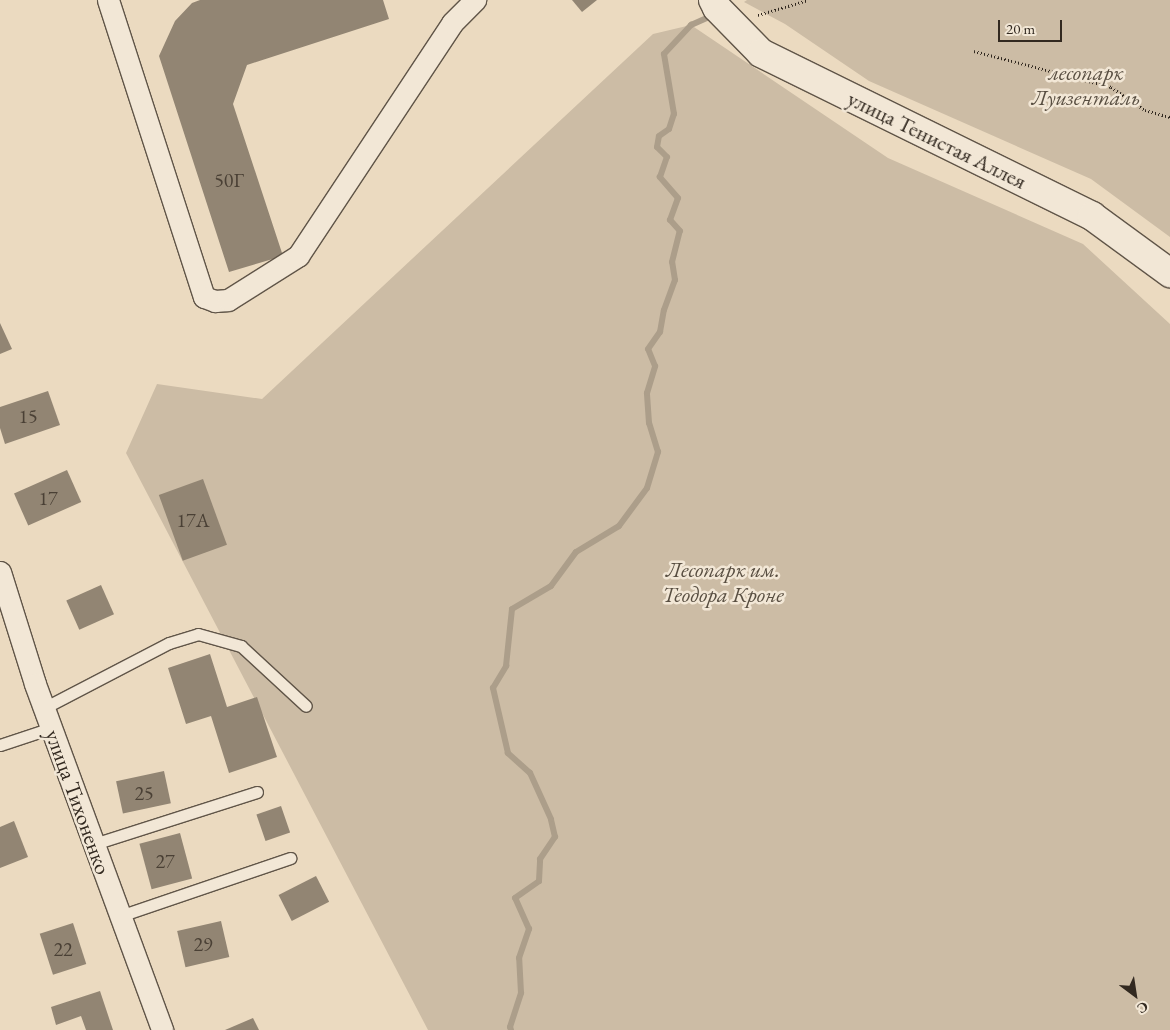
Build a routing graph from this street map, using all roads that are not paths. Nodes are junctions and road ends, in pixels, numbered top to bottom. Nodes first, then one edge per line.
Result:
1 (108, 0) edge
2 (474, 0) edge
3 (713, 0) edge
4 (1170, 273) edge
5 (0, 572) edge
6 (306, 706) dead end
7 (47, 718) junction
8 (0, 745) edge
9 (257, 792) dead end
10 (94, 844) junction
11 (290, 858) dead end
12 (120, 916) junction
13 (162, 1030) edge

1 - 2 street
3 - 4 street, улица Тенистая Аллея
5 - 7 street, улица Тихоненко
6 - 7 lane
7 - 8 lane
7 - 10 street, улица Тихоненко
9 - 10 lane
10 - 12 street, улица Тихоненко
11 - 12 lane
12 - 13 street, улица Тихоненко

